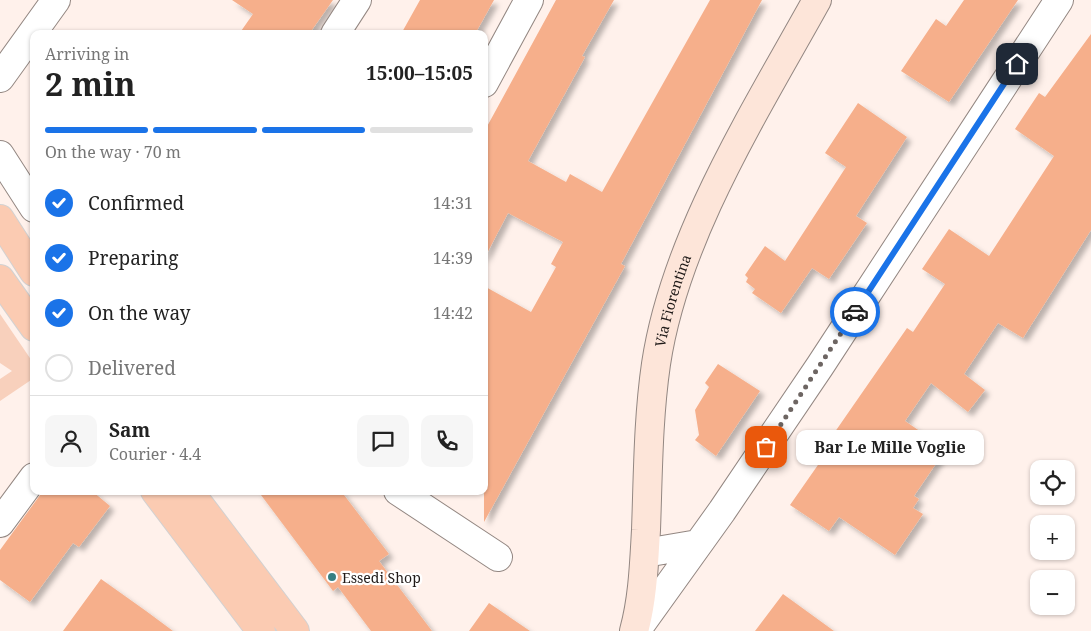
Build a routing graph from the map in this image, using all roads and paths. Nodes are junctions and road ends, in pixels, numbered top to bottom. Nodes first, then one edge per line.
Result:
1 (56, 0) edge
2 (357, 0) edge
3 (529, 0) edge
4 (817, 0) edge
5 (1059, 0) edge
6 (34, 30) edge
7 (338, 30) edge
8 (30, 36) edge
9 (488, 76) edge
10 (0, 78) edge
11 (0, 155) edge
12 (30, 202) edge
13 (0, 219) edge
14 (30, 266) edge
15 (0, 279) edge
16 (30, 321) edge
17 (30, 482) edge
18 (158, 495) edge
19 (192, 495) edge
20 (404, 495) edge
21 (0, 523) edge
22 (698, 544) junction
23 (645, 553) junction
24 (498, 557) dead end
25 (261, 631) edge
26 (294, 631) edge
27 (635, 631) edge

1 - 6 street
2 - 7 street
3 - 9 street
4 - 23 main road, Via Fiorentina
5 - 22 street
8 - 10 street
11 - 12 street
13 - 14 main road
15 - 16 main road
17 - 21 street
18 - 25 main road
19 - 26 main road
20 - 24 street
22 - 23 street
22 - 27 street
23 - 27 main road, Via Fiorentina

